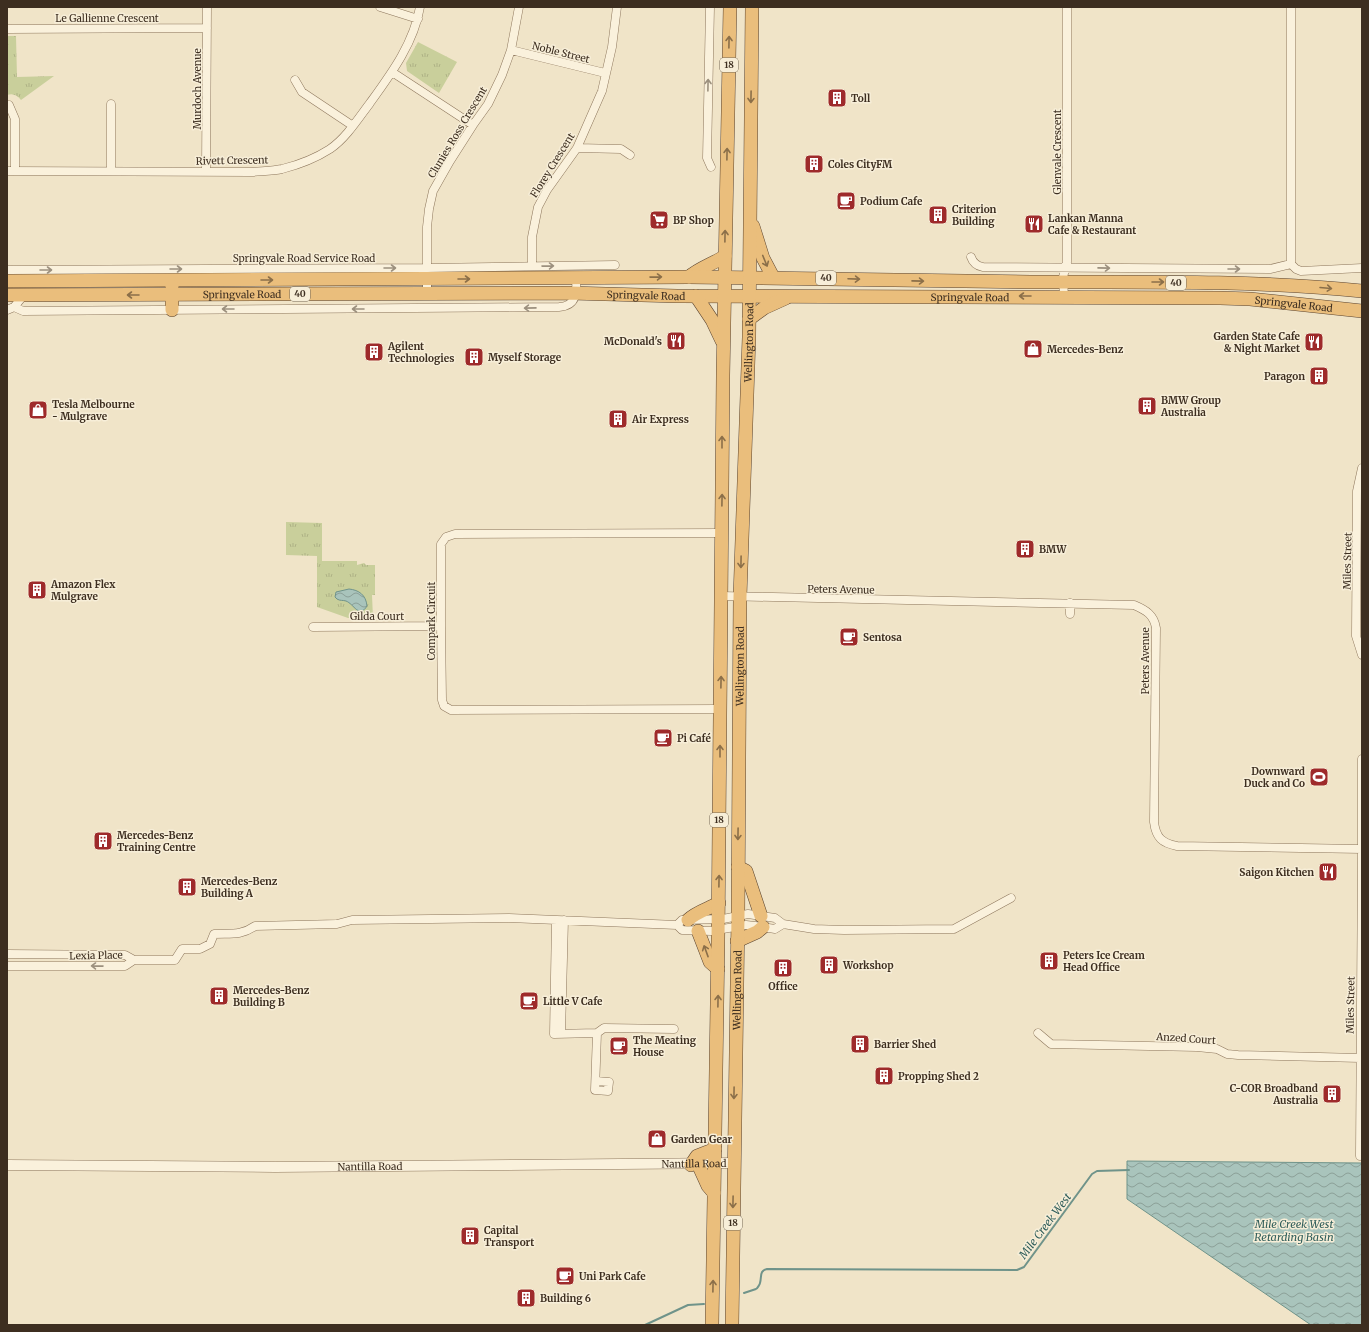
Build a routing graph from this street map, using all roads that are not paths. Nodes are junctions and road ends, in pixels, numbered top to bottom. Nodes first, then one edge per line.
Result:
1 (207, 7) edge
2 (380, 7) edge
3 (420, 7) edge
4 (519, 7) edge
5 (617, 7) edge
6 (710, 7) edge
7 (730, 7) edge
8 (752, 7) edge
9 (1067, 7) edge
10 (1291, 7) edge
11 (418, 19) junction
12 (7, 28) edge
13 (207, 28) junction
14 (511, 50) junction
15 (392, 72) junction
16 (605, 73) junction
17 (295, 80) dead end
18 (110, 104) dead end
19 (9, 105) dead end
20 (473, 125) junction
21 (353, 126) junction
22 (577, 148) junction
23 (630, 155) dead end
24 (711, 167) dead end
25 (11, 171) edge
26 (112, 171) junction
27 (206, 171) junction
28 (750, 217) junction
29 (725, 256) junction
30 (971, 257) dead end
31 (1291, 264) junction
32 (602, 265) junction
33 (615, 265) dead end
34 (532, 266) junction
35 (1065, 267) junction
36 (7, 270) edge
37 (1360, 270) edge
38 (427, 273) junction
39 (234, 274) junction
40 (689, 277) junction
41 (724, 277) junction
42 (576, 278) junction
43 (610, 278) junction
44 (749, 278) junction
45 (773, 278) junction
46 (172, 280) junction
47 (7, 281) edge
48 (1063, 282) junction
49 (1362, 291) edge
50 (577, 293) junction
51 (427, 294) junction
52 (7, 295) edge
53 (24, 295) junction
54 (52, 295) junction
55 (172, 295) junction
56 (696, 296) junction
57 (724, 296) junction
58 (749, 296) junction
59 (790, 296) junction
60 (1064, 297) junction
61 (11, 309) edge
62 (64, 310) junction
63 (172, 310) junction
64 (1362, 311) edge
65 (749, 319) junction
66 (723, 344) junction
67 (1362, 468) edge
68 (1360, 491) edge
69 (722, 533) junction
70 (1359, 539) edge
71 (1359, 592) edge
72 (722, 596) junction
73 (740, 597) junction
74 (1070, 604) junction
75 (1070, 614) dead end
76 (441, 626) junction
77 (313, 627) dead end
78 (1362, 655) edge
79 (720, 709) junction
80 (1362, 759) edge
81 (1362, 835) edge
82 (1362, 848) edge
83 (1362, 854) edge
84 (738, 867) junction
85 (1011, 898) dead end
86 (718, 903) junction
87 (560, 920) junction
88 (738, 921) junction
89 (762, 921) junction
90 (682, 922) junction
91 (718, 925) junction
92 (698, 931) junction
93 (737, 941) junction
94 (7, 954) edge
95 (57, 954) junction
96 (134, 960) junction
97 (7, 966) edge
98 (57, 966) junction
99 (718, 969) junction
100 (674, 1029) dead end
101 (597, 1033) junction
102 (1038, 1033) dead end
103 (1360, 1058) junction
104 (596, 1081) dead end
105 (1361, 1090) edge
106 (715, 1149) junction
107 (1360, 1156) dead end
108 (733, 1163) junction
109 (694, 1164) junction
110 (715, 1164) junction
111 (7, 1165) edge
112 (714, 1193) junction
113 (712, 1325) edge
114 (732, 1325) edge

1 - 13 street, Murdoch Avenue
2 - 11 street
3 - 11 street, Rivett Crescent
4 - 14 street, Clunies Ross Crescent
5 - 16 street, Florey Crescent
24 -> 6 street
29 -> 7 highway, Wellington Road / 18
8 -> 28 highway, Wellington Road / 18
9 - 35 street, Glenvale Crescent
10 - 31 street
11 - 15 street, Rivett Crescent
12 - 13 street, Le Gallienne Crescent
13 - 27 street, Murdoch Avenue
14 - 16 street, Noble Street
14 - 20 street, Clunies Ross Crescent
15 - 20 street
15 - 21 street, Rivett Crescent
16 - 22 street, Florey Crescent
17 - 21 street
18 - 26 street
19 - 25 street
20 - 38 street, Clunies Ross Crescent
21 - 27 street, Rivett Crescent
22 - 23 street
22 - 34 street, Florey Crescent
25 - 26 street, Rivett Crescent
26 - 27 street, Rivett Crescent
28 - 44 highway, Wellington Road / 18
28 -> 45 highway
29 - 40 highway
29 - 41 highway, Wellington Road / 18
30 - 35 street
35 -> 31 street
31 - 37 street
32 - 33 street
34 -> 32 street
32 - 43 street
34 - 38 street
35 - 48 street, Glenvale Crescent
36 -> 39 street, Springvale Road Service Road
39 -> 38 highway, Springvale Road / 40
38 -> 42 highway, Springvale Road / 40
38 - 51 street, Clunies Ross Crescent
39 - 46 highway, Springvale Road / 40
40 - 41 highway, Springvale Road / 40
43 -> 40 highway, Springvale Road / 40
41 - 44 highway, Springvale Road / 40
41 - 57 highway, Wellington Road / 18
42 - 43 highway, Springvale Road / 40
42 - 50 street
44 - 45 highway, Springvale Road / 40
44 - 58 highway, Wellington Road / 18
45 -> 48 highway, Springvale Road / 40
46 - 47 highway, Springvale Road / 40
46 - 55 highway
48 -> 49 highway, Springvale Road / 40
48 - 60 street, Glenvale Crescent
50 - 51 highway, Springvale Road / 40
50 - 56 highway, Springvale Road / 40
50 -> 63 street
51 - 55 highway, Springvale Road / 40
52 - 53 highway, Springvale Road / 40
53 - 54 highway, Springvale Road / 40
53 - 61 street
55 -> 54 highway, Springvale Road / 40
54 - 62 street
55 - 63 highway
56 - 57 highway, Springvale Road / 40
56 - 66 highway
57 - 58 highway, Springvale Road / 40
57 - 66 highway, Wellington Road / 18
58 - 59 highway, Springvale Road / 40
58 - 65 highway, Wellington Road / 18
60 -> 59 highway, Springvale Road / 40
59 - 65 highway
60 - 64 highway, Springvale Road / 40
61 - 62 street
62 - 63 street
65 -> 73 highway, Wellington Road / 18
69 -> 66 highway, Wellington Road / 18
67 - 68 street, Miles Street
68 - 70 street, Miles Street
69 - 72 highway, Wellington Road / 18
69 - 76 street, Compark Circuit
70 - 71 street, Miles Street
71 - 78 street, Miles Street
72 - 73 street, Peters Avenue
79 -> 72 highway, Wellington Road / 18
73 - 74 street, Peters Avenue
73 -> 84 highway, Wellington Road / 18
74 - 75 street
74 - 82 street, Peters Avenue
76 - 77 street, Gilda Court
76 - 79 street, Compark Circuit
86 -> 79 highway, Wellington Road / 18
80 - 81 street
81 - 82 street
83 - 103 street, Miles Street
84 - 88 highway, Wellington Road / 18
84 - 89 highway
85 - 89 street
86 - 90 highway
86 - 91 highway, Wellington Road / 18
87 - 90 street
87 - 96 street, Lexia Place
87 - 101 street
88 - 89 street
88 - 91 street
88 - 93 highway, Wellington Road / 18
89 - 93 highway
90 - 91 street
90 - 92 street
91 - 92 street
91 - 99 highway, Wellington Road / 18
99 -> 92 highway
93 -> 108 highway, Wellington Road / 18
94 - 95 street, Lexia Place
95 - 96 street, Lexia Place
95 - 98 street, Lexia Place
96 -> 98 street, Lexia Place
97 - 98 street, Lexia Place
106 -> 99 highway, Wellington Road / 18
100 - 101 street
101 - 104 street
102 - 103 street, Anzed Court
103 - 105 street, Miles Street
105 - 107 street, Miles Street
106 - 109 highway
106 - 110 highway, Wellington Road / 18
108 - 110 street, Nantilla Road
108 -> 114 highway, Wellington Road / 18
109 - 110 street, Nantilla Road
109 - 111 street, Nantilla Road
109 - 112 highway
110 - 112 highway, Wellington Road / 18
113 -> 112 highway, Wellington Road / 18

